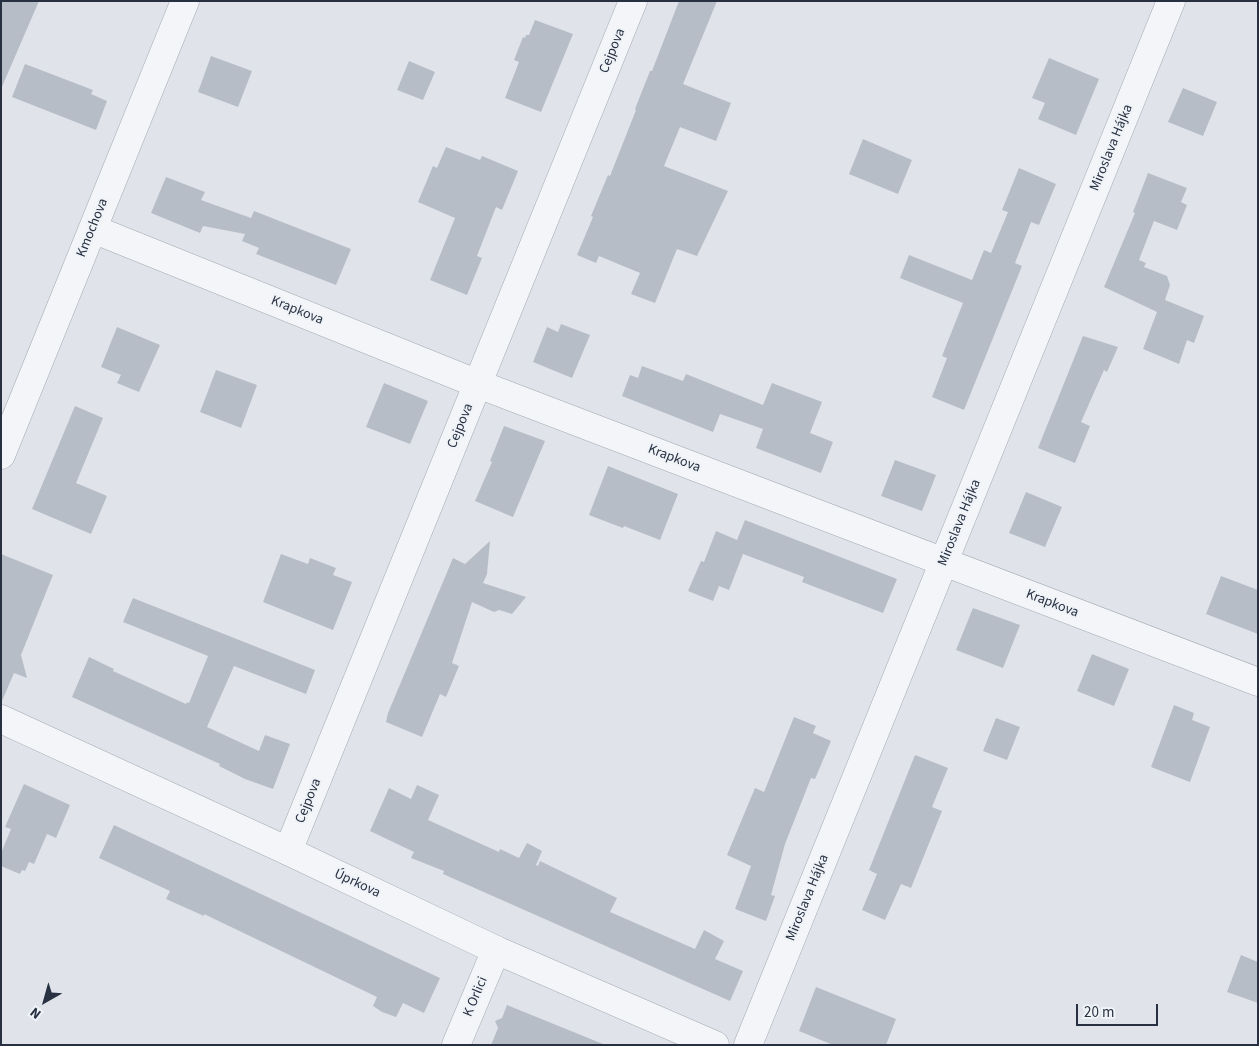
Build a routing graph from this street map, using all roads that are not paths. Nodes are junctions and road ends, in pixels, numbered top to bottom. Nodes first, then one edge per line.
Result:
1 (185, 1) edge
2 (633, 1) edge
3 (1171, 1) edge
4 (93, 229) junction
5 (478, 384) junction
6 (1, 455) edge
7 (944, 562) junction
8 (1258, 682) edge
9 (1, 719) edge
10 (288, 851) junction
11 (496, 950) junction
12 (456, 1045) edge
13 (715, 1045) edge
14 (748, 1045) edge

1 - 4 street, Kmochova
2 - 5 street, Cejpova
3 - 7 street, Miroslava Hájka
4 - 5 street, Krapkova
4 - 6 street, Kmochova
5 - 7 street, Krapkova
5 - 10 street, Cejpova
7 - 8 street, Krapkova
7 - 14 street, Miroslava Hájka
9 - 10 street, Úprkova
10 - 11 street, Úprkova
11 - 12 street, K Orlici
11 - 13 street, Úprkova

